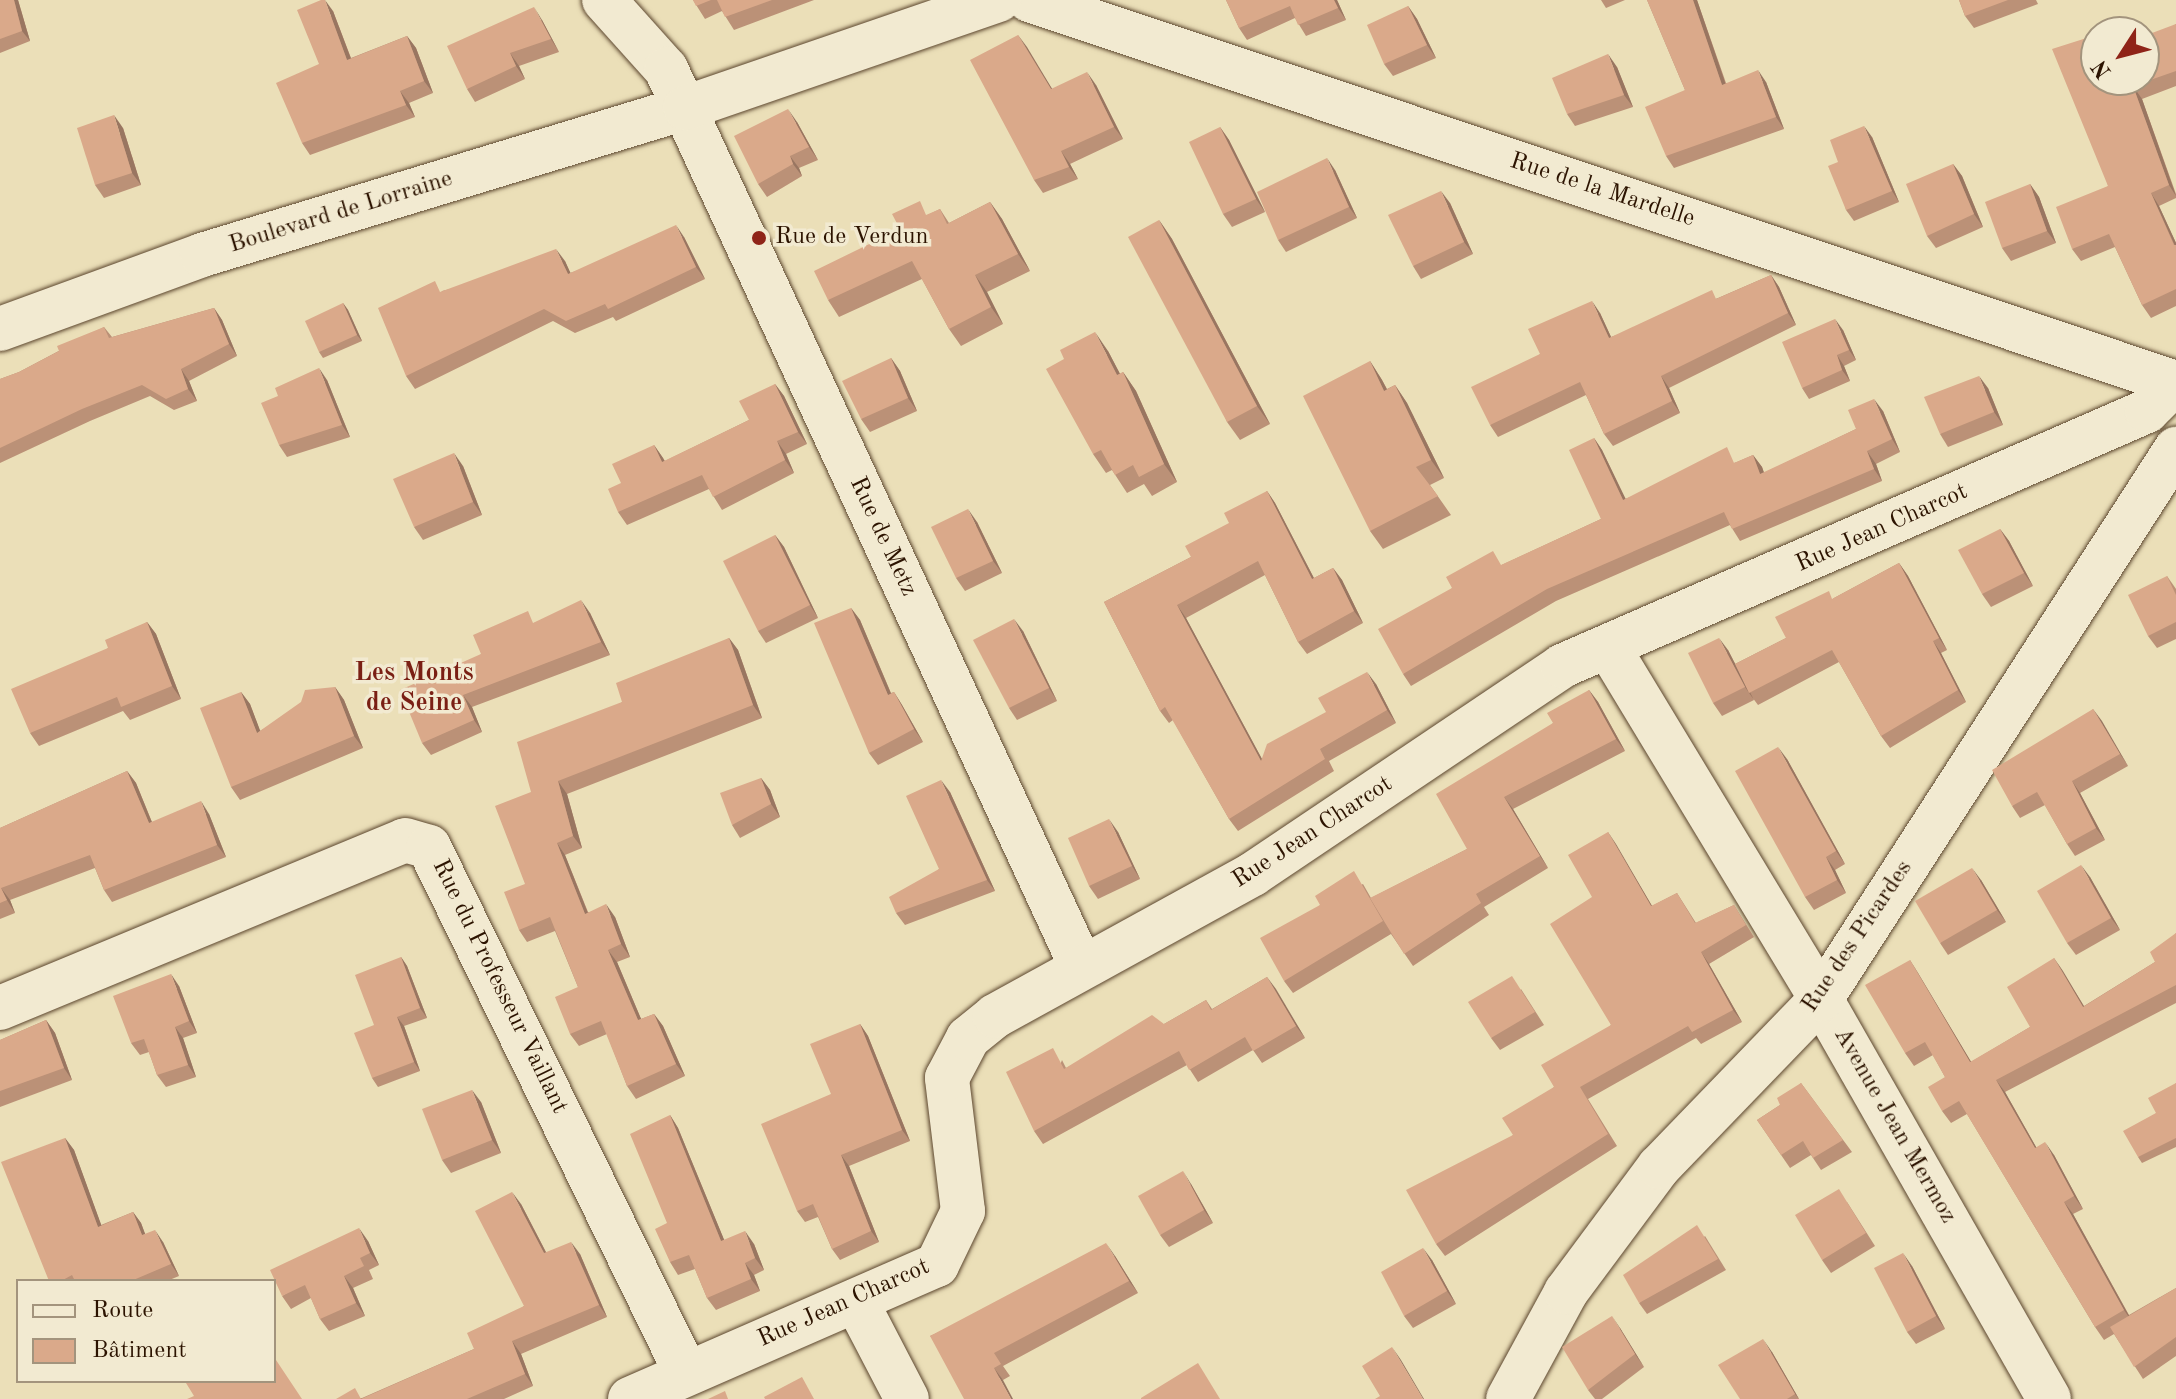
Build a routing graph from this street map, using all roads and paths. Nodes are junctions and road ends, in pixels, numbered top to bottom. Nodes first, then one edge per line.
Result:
1 (604, 0) edge
2 (999, 0) edge
3 (1029, 0) edge
4 (685, 108) junction
5 (0, 329) edge
6 (2176, 383) edge
7 (2176, 449) edge
8 (1610, 650) junction
9 (1081, 966) junction
10 (1821, 999) junction
11 (0, 1008) edge
12 (856, 1301) junction
13 (686, 1373) junction
14 (630, 1399) edge
15 (907, 1399) edge
16 (1508, 1399) edge
17 (2049, 1399) edge

1 - 4 street, Rue de Metz
2 - 4 street
3 - 6 street, Rue de la Mardelle
4 - 5 street, Boulevard de Lorraine
4 - 9 street, Rue de Metz
6 - 8 street, Rue Jean Charcot
7 - 10 street, Rue des Picardes
8 - 9 street, Rue Jean Charcot
8 - 10 street, Avenue Jean Mermoz
9 - 12 street, Rue Jean Charcot
10 - 16 street, Rue des Picardes
10 - 17 street, Avenue Jean Mermoz
11 - 13 street, Rue du Professeur Vaillant
12 - 13 street, Rue Jean Charcot
12 - 15 street
13 - 14 street, Rue Jean Charcot

